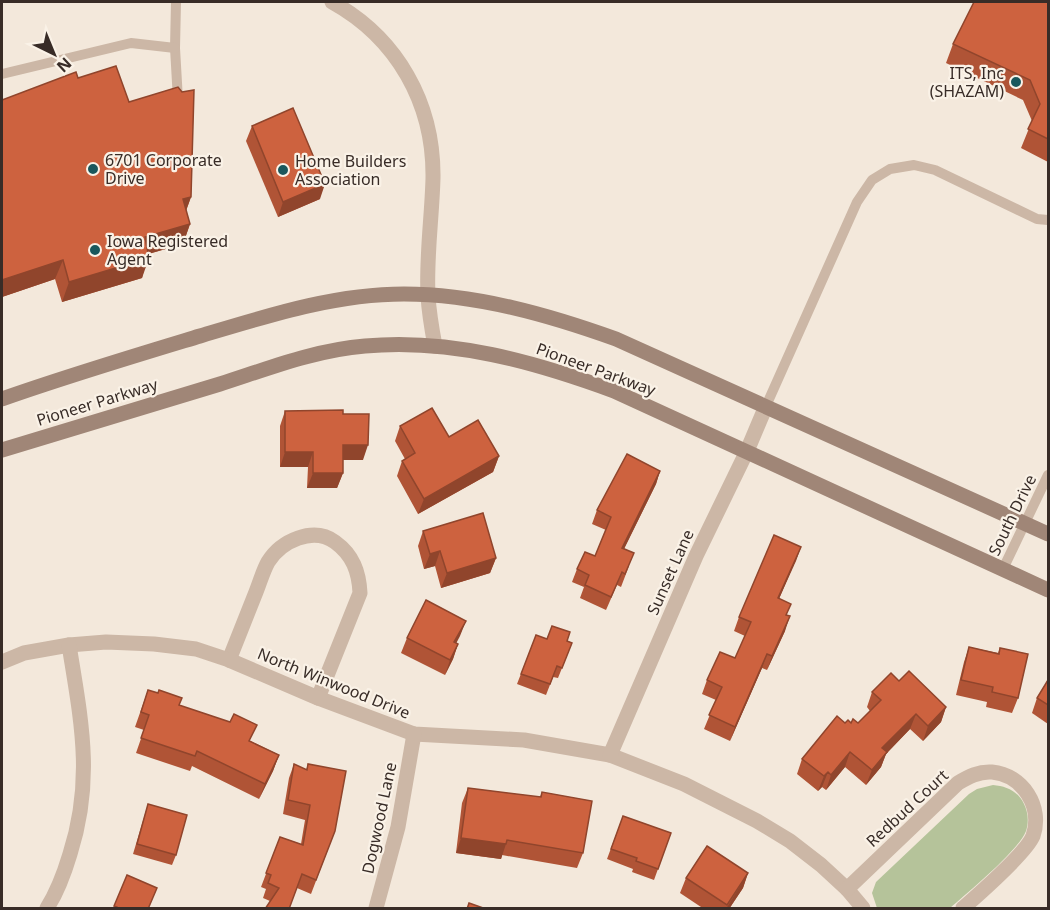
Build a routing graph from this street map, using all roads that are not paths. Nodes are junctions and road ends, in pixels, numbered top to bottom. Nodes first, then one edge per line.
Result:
1 (176, 2) edge
2 (332, 2) edge
3 (175, 48) junction
4 (2, 75) edge
5 (178, 105) edge
6 (1048, 220) edge
7 (428, 296) junction
8 (435, 346) junction
9 (2, 399) edge
10 (766, 406) junction
11 (2, 450) edge
12 (747, 451) junction
13 (1048, 475) edge
14 (1025, 524) junction
15 (1048, 534) edge
16 (1003, 569) junction
17 (1048, 590) edge
18 (69, 645) junction
19 (229, 660) junction
20 (2, 662) edge
21 (318, 698) junction
22 (414, 734) junction
23 (610, 755) junction
24 (847, 890) junction
25 (47, 909) edge
26 (376, 909) edge
27 (863, 909) edge
28 (963, 909) edge

1 - 3 lane
2 - 7 street
3 - 4 lane
3 - 5 lane
6 - 10 lane
7 - 8 street
7 - 9 street, Pioneer Parkway
7 - 10 street, Pioneer Parkway
8 - 11 street, Pioneer Parkway
8 - 12 street, Pioneer Parkway
10 - 12 street, Sunset Lane
10 - 14 street, Pioneer Parkway
12 - 16 street, Pioneer Parkway
12 - 23 street, Sunset Lane
13 - 14 lane, South Drive
14 - 15 street, Pioneer Parkway
14 - 16 lane, South Drive
16 - 17 street, Pioneer Parkway
18 - 19 street, North Winwood Drive
18 - 20 street, North Winwood Drive
18 - 25 street
19 - 21 street, North Winwood Drive
19 - 21 street
21 - 22 street, North Winwood Drive
22 - 23 street, North Winwood Drive
22 - 26 street, Dogwood Lane
23 - 24 street, North Winwood Drive
24 - 27 street, North Winwood Drive
24 - 28 street, Redbud Court

